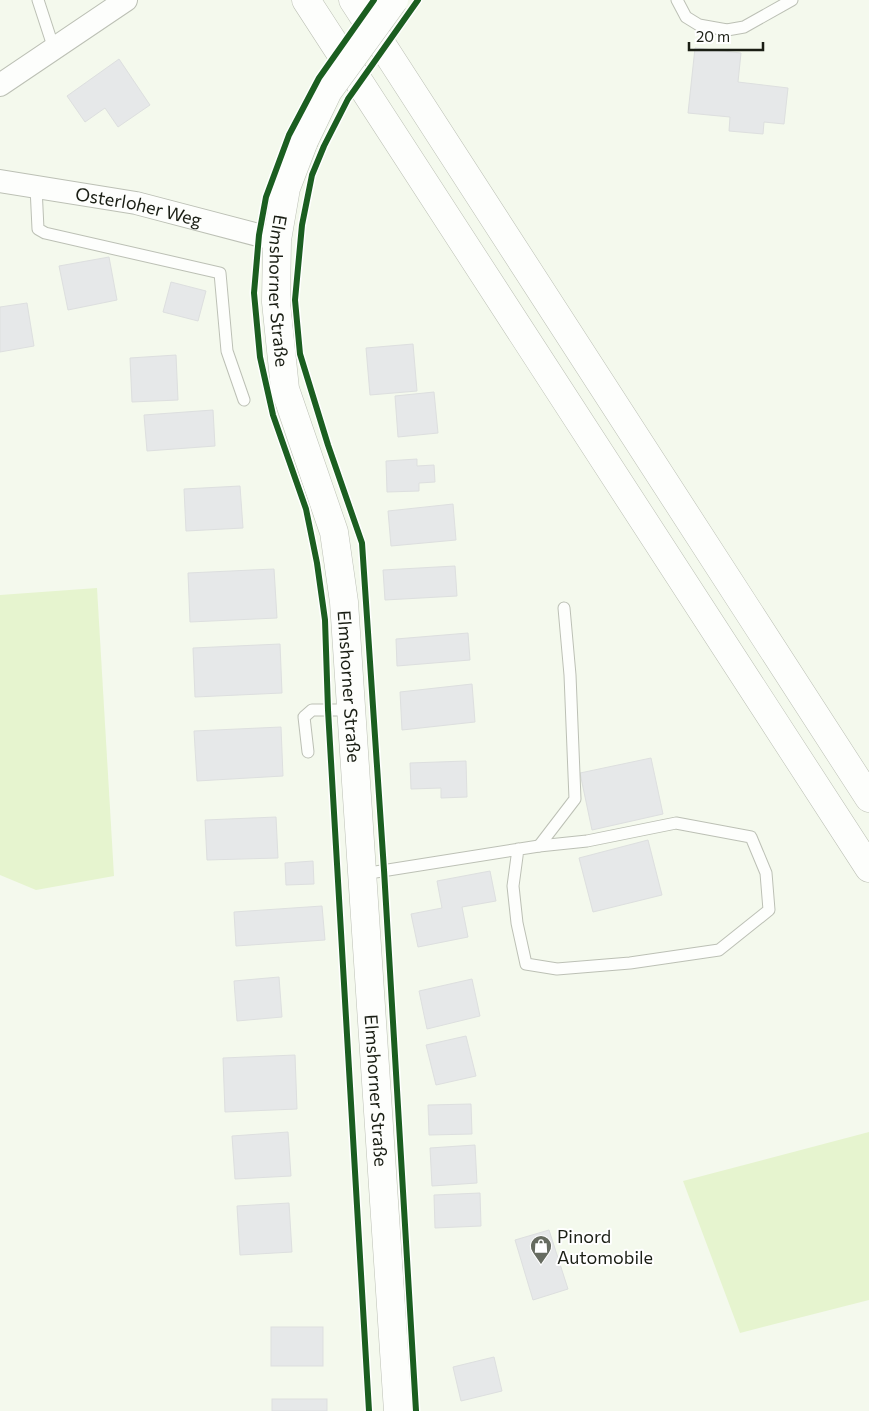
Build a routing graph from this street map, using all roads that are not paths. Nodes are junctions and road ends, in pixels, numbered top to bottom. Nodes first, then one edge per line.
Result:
1 (38, 0) edge
2 (126, 0) edge
3 (306, 0) edge
4 (352, 0) edge
5 (394, 0) edge
6 (677, 0) edge
7 (792, 0) edge
8 (54, 49) junction
9 (0, 86) edge
10 (0, 181) edge
11 (36, 187) junction
12 (277, 240) junction
13 (244, 400) dead end
14 (564, 608) dead end
15 (352, 710) junction
16 (308, 752) dead end
17 (869, 798) edge
18 (539, 846) junction
19 (518, 849) junction
20 (869, 868) edge
21 (363, 874) junction
22 (398, 1411) edge

1 - 8 lane
2 - 8 street
3 - 20 main road
4 - 17 main road
5 - 12 main road, Elmshorner Straße, bridge
6 - 7 lane
8 - 9 street
10 - 11 street, Osterloher Weg
11 - 12 street, Osterloher Weg
11 - 13 lane
12 - 15 main road, Elmshorner Straße
14 - 18 lane
15 - 16 lane
15 - 21 main road, Elmshorner Straße
18 - 19 lane
18 - 19 lane
19 - 21 lane
21 - 22 main road, Elmshorner Straße

